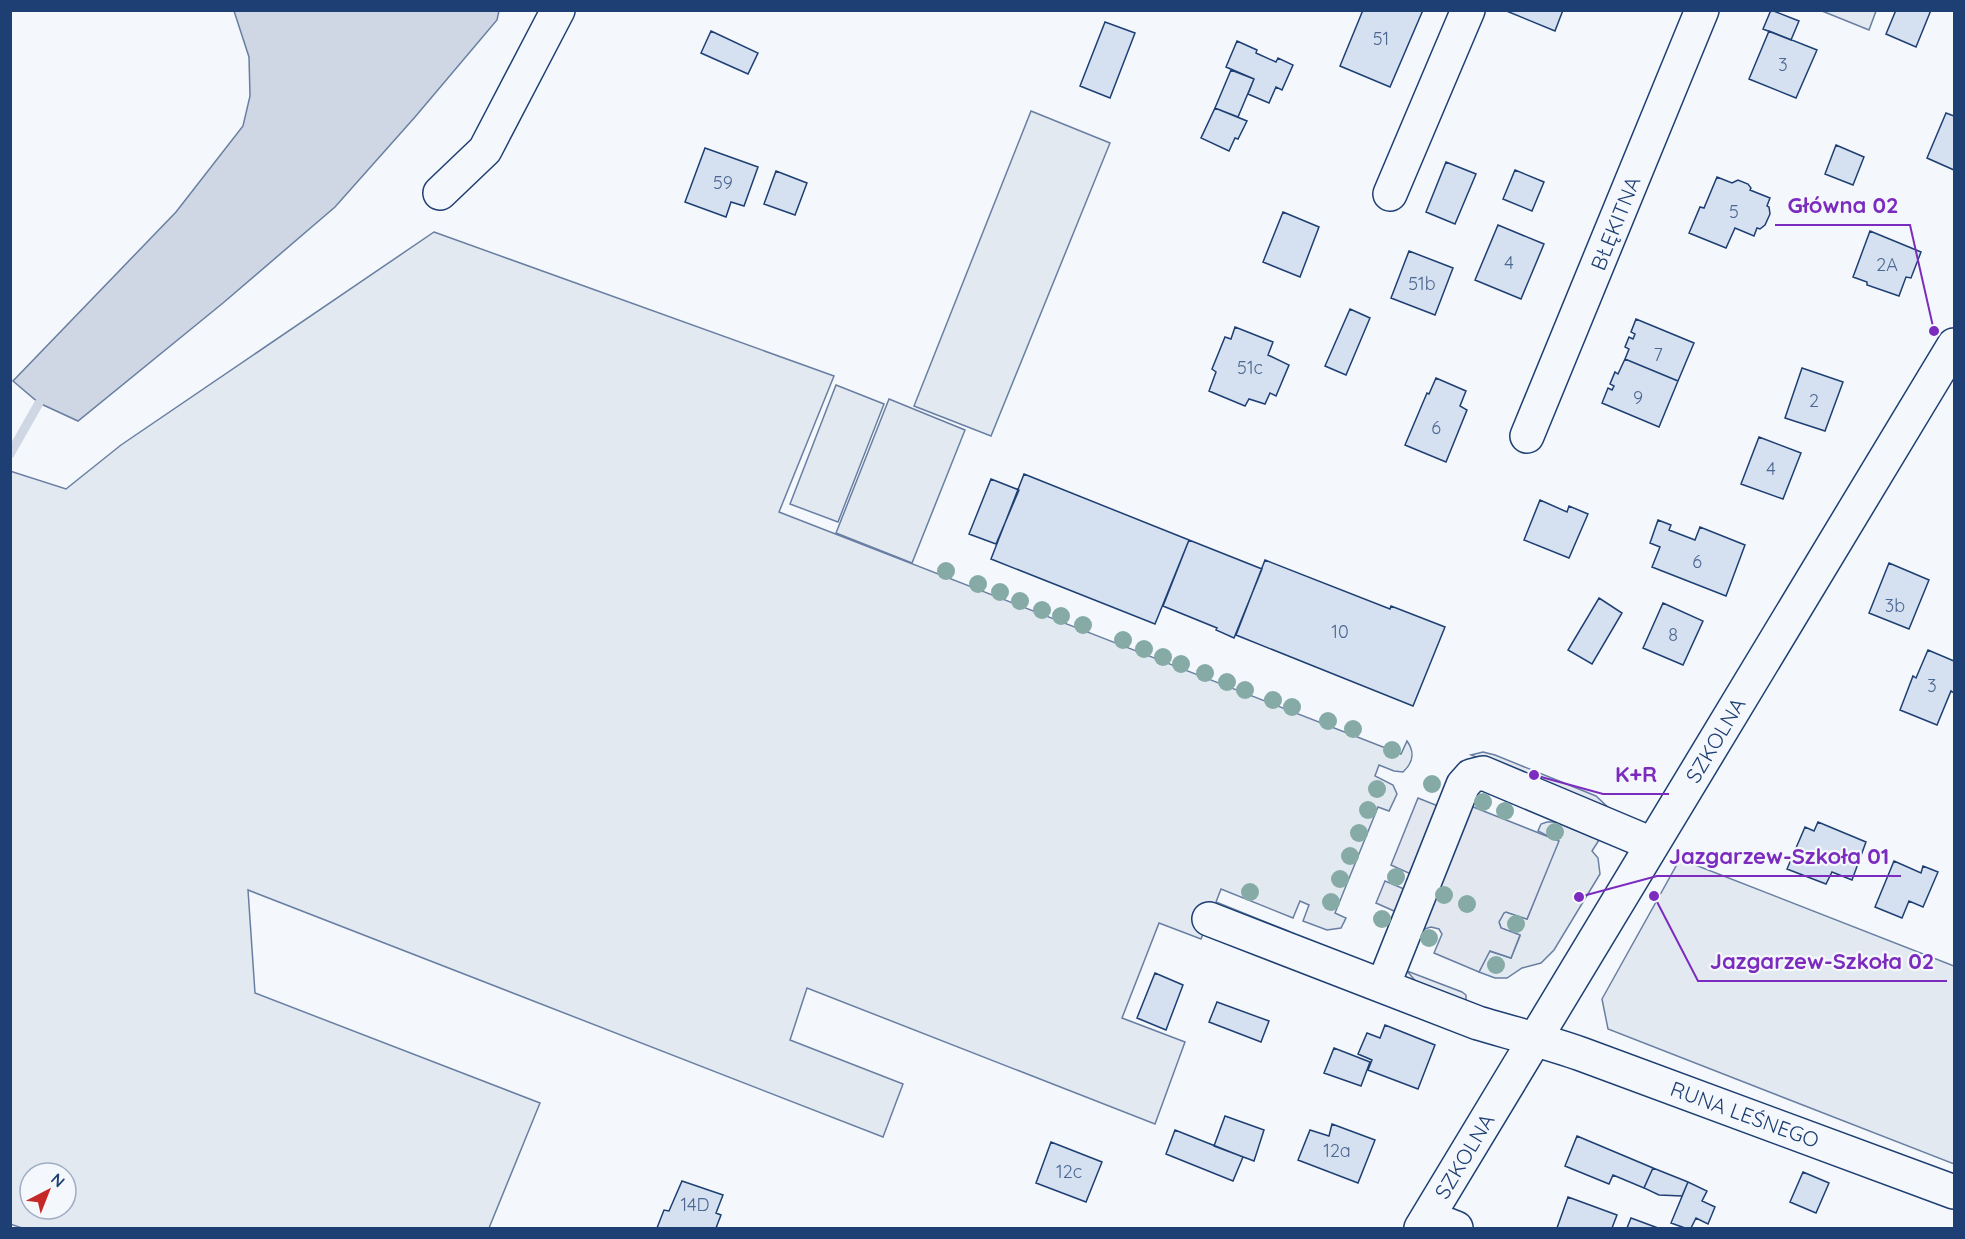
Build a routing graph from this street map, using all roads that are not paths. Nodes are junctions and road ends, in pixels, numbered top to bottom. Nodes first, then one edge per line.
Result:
1 (558, 10) edge
2 (1468, 10) edge
3 (1702, 10) edge
4 (440, 193) dead end
5 (1390, 194) dead end
6 (1954, 345) edge
7 (1527, 436) dead end
8 (1652, 844) junction
9 (1209, 920) dead end
10 (1383, 986) junction
11 (1534, 1038) junction
12 (1954, 1192) edge
13 (1435, 1225) edge

1 - 4 street
2 - 5 street
3 - 7 street, BŁĘKITNA
6 - 8 street, SZKOLNA
8 - 10 street
8 - 11 street, SZKOLNA
9 - 10 street, RUNA LEŚNEGO
10 - 11 street, RUNA LEŚNEGO
11 - 12 street, RUNA LEŚNEGO
11 - 13 street, SZKOLNA

